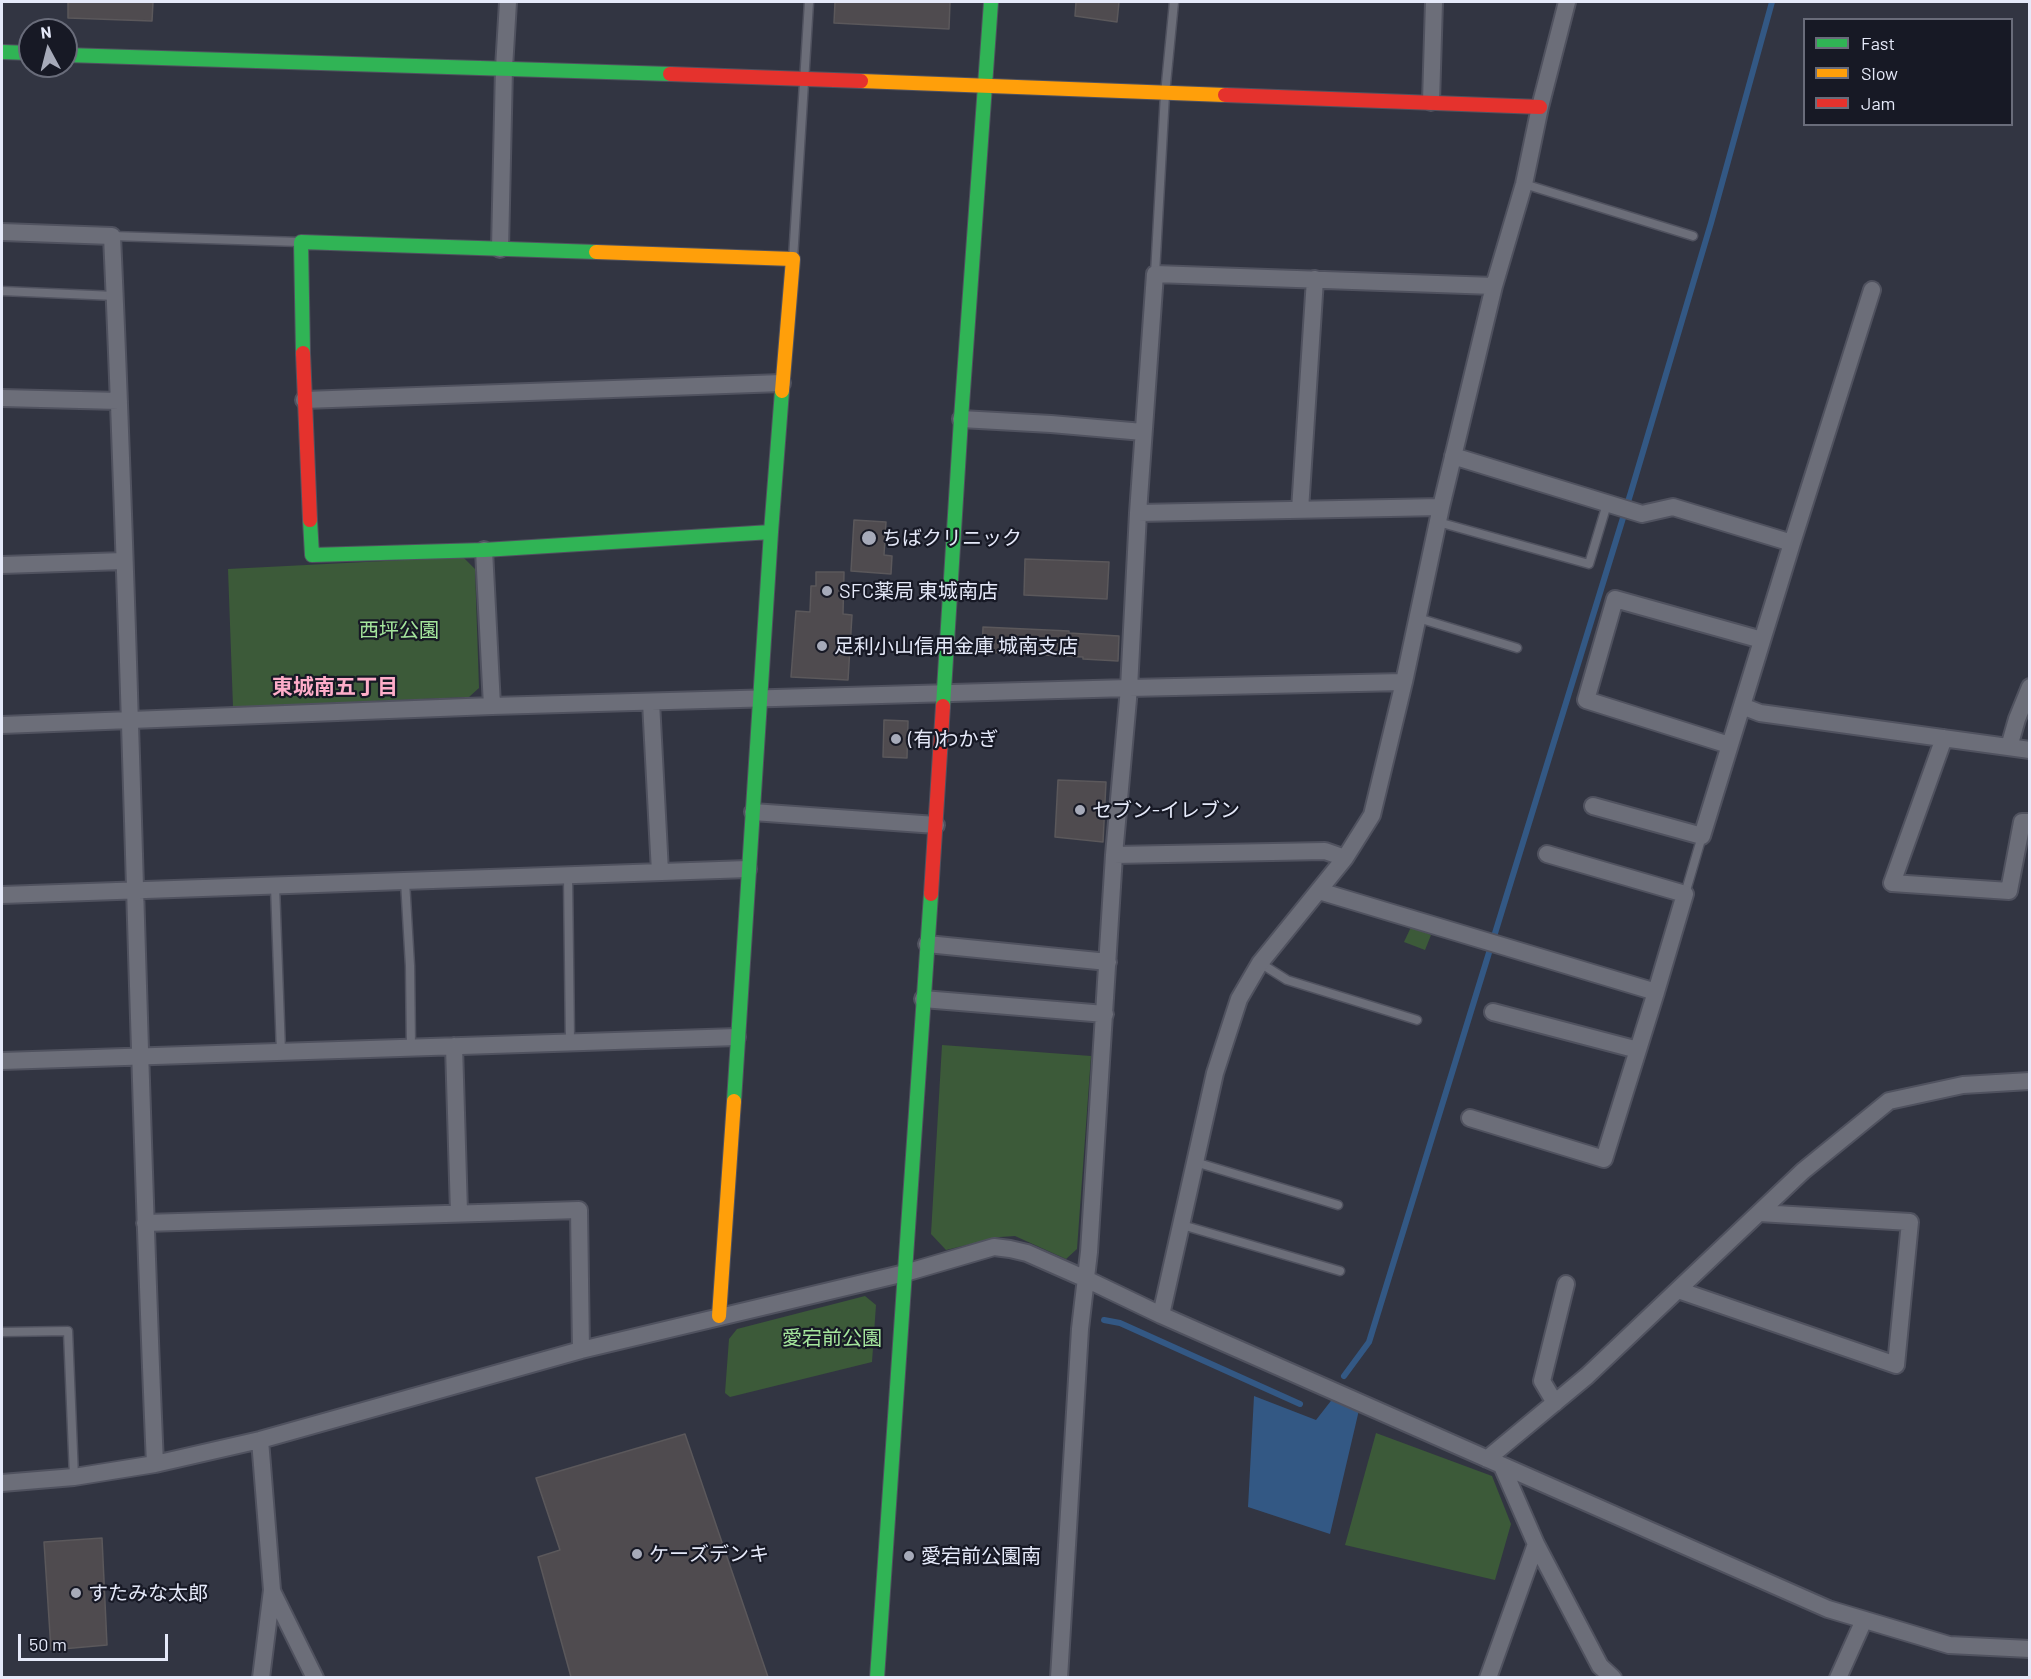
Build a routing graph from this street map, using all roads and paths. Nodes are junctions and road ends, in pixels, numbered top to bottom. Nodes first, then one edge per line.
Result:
1 (508, 2) edge
2 (809, 2) edge
3 (991, 2) edge
4 (1174, 2) edge
5 (1434, 2) edge
6 (1567, 2) edge
7 (2, 52) edge
8 (18, 53) edge
9 (78, 55) edge
10 (504, 68) junction
11 (804, 80) junction
12 (985, 87) junction
13 (1166, 94) junction
14 (1431, 102) junction
15 (1540, 107) junction
16 (1524, 184) junction
17 (2, 232) edge
18 (112, 236) junction
19 (1693, 236) dead end
20 (302, 242) junction
21 (500, 249) junction
22 (793, 259) junction
23 (1155, 274) junction
24 (1315, 279) junction
25 (1494, 286) junction
26 (1872, 290) dead end
27 (2, 291) edge
28 (114, 296) junction
29 (782, 383) junction
30 (2, 398) edge
31 (304, 400) junction
32 (119, 401) junction
33 (960, 419) junction
34 (1143, 432) junction
35 (1453, 456) junction
36 (1607, 504) junction
37 (1300, 510) junction
38 (1137, 513) junction
39 (1439, 515) junction
40 (771, 532) junction
41 (1792, 543) junction
42 (484, 550) junction
43 (124, 561) junction
44 (2, 565) edge
45 (1418, 618) junction
46 (1762, 640) junction
47 (1516, 648) dead end
48 (1404, 682) junction
49 (2030, 687) edge
50 (1129, 688) junction
51 (944, 693) junction
52 (761, 699) junction
53 (651, 702) junction
54 (492, 706) junction
55 (1742, 706) junction
56 (129, 721) junction
57 (2, 725) edge
58 (1944, 738) junction
59 (1730, 745) junction
60 (2009, 747) junction
61 (2030, 750) edge
62 (1593, 806) dead end
63 (753, 812) junction
64 (2030, 822) edge
65 (936, 825) junction
66 (1702, 836) junction
67 (1547, 854) dead end
68 (1114, 855) junction
69 (1345, 858) junction
70 (748, 869) junction
71 (660, 872) junction
72 (568, 876) junction
73 (405, 881) junction
74 (275, 886) junction
75 (136, 891) junction
76 (1319, 891) junction
77 (1685, 894) junction
78 (2, 895) edge
79 (927, 944) junction
80 (1108, 962) junction
81 (1260, 963) junction
82 (1656, 992) junction
83 (923, 999) junction
84 (1493, 1012) dead end
85 (1105, 1014) junction
86 (1417, 1020) dead end
87 (737, 1037) junction
88 (570, 1042) junction
89 (454, 1046) junction
90 (411, 1047) junction
91 (1638, 1050) junction
92 (281, 1052) junction
93 (139, 1056) junction
94 (2, 1061) edge
95 (2030, 1081) edge
96 (1470, 1118) dead end
97 (1196, 1162) junction
98 (1338, 1206) dead end
99 (459, 1213) junction
100 (1759, 1213) junction
101 (145, 1223) junction
102 (1182, 1225) junction
103 (1340, 1271) dead end
104 (905, 1272) junction
105 (1086, 1279) junction
106 (1566, 1284) dead end
107 (1678, 1290) junction
108 (719, 1316) junction
109 (1161, 1316) junction
110 (2, 1332) edge
111 (581, 1350) junction
112 (1555, 1403) junction
113 (260, 1440) junction
114 (1494, 1462) junction
115 (155, 1464) junction
116 (74, 1477) junction
117 (2, 1483) edge
118 (1536, 1544) junction
119 (272, 1590) junction
120 (1864, 1620) junction
121 (2030, 1650) edge
122 (261, 1677) edge
123 (315, 1677) edge
124 (877, 1677) edge
125 (1059, 1677) edge
126 (1488, 1677) edge
127 (1613, 1677) edge
128 (1838, 1677) edge

1 - 10 street
2 - 11 lane
3 - 12 street
4 - 13 lane
5 - 14 street
6 - 15 street
7 - 8 street
9 - 10 street
10 - 11 street
10 - 21 street
11 - 12 street
11 - 22 lane
12 - 13 street
12 - 33 street
13 - 14 street
13 - 23 lane
14 - 15 street
15 - 16 street
16 - 19 lane
16 - 25 street
17 - 18 street
18 - 20 lane
18 - 28 street
20 - 21 street
20 - 31 street
21 - 22 street
22 - 29 street
23 - 24 street
23 - 34 street
24 - 25 street
24 - 37 street
25 - 35 street
26 - 41 street
27 - 28 lane
28 - 32 street
29 - 31 street
29 - 40 street
30 - 32 street
31 - 42 street
32 - 43 street
33 - 34 street
33 - 51 street
34 - 38 street
35 - 36 street
35 - 39 street
36 - 39 lane
36 - 41 street
37 - 38 street
37 - 39 street
38 - 50 street
39 - 45 street
40 - 42 street
40 - 52 street
41 - 46 street
42 - 54 street
43 - 44 street
43 - 56 street
45 - 47 lane
45 - 48 street
46 - 55 street
46 - 59 street
48 - 50 street
48 - 69 street
49 - 60 street
50 - 51 street
50 - 68 street
51 - 52 street
51 - 65 street
52 - 53 street
52 - 63 street
53 - 54 street
53 - 71 street
54 - 56 street
55 - 58 street
55 - 59 street
56 - 57 street
56 - 75 street
58 - 60 street
58 - 64 street
59 - 66 street
60 - 61 street
62 - 66 street
63 - 65 street
63 - 70 street
65 - 79 street
66 - 77 lane
67 - 77 street
68 - 69 street
68 - 80 street
69 - 76 street
70 - 71 street
70 - 87 street
71 - 72 street
72 - 73 street
72 - 88 lane
73 - 74 street
73 - 90 lane
74 - 75 street
74 - 92 lane
75 - 78 street
75 - 93 street
76 - 81 street
76 - 82 street
77 - 82 street
79 - 80 street
79 - 83 street
80 - 85 street
81 - 86 lane
81 - 97 street
82 - 91 street
83 - 85 street
83 - 104 street
84 - 91 street
85 - 105 street
87 - 88 street
87 - 108 street
88 - 89 street
89 - 90 street
89 - 99 street
90 - 92 street
91 - 96 street
92 - 93 street
93 - 94 street
93 - 101 street
95 - 100 street
97 - 98 lane
97 - 102 street
99 - 101 street
99 - 111 street
100 - 107 street
100 - 107 street
101 - 115 street
102 - 103 lane
102 - 109 street
104 - 105 street
104 - 108 street
104 - 124 street
105 - 109 street
105 - 125 street
106 - 112 street
107 - 112 street
108 - 111 street
109 - 114 street
110 - 116 lane
111 - 113 street
112 - 114 street
113 - 115 street
113 - 119 street
114 - 118 street
114 - 120 street
115 - 116 street
116 - 117 street
118 - 126 street
118 - 127 street
119 - 122 street
119 - 123 street
120 - 121 street
120 - 128 street

